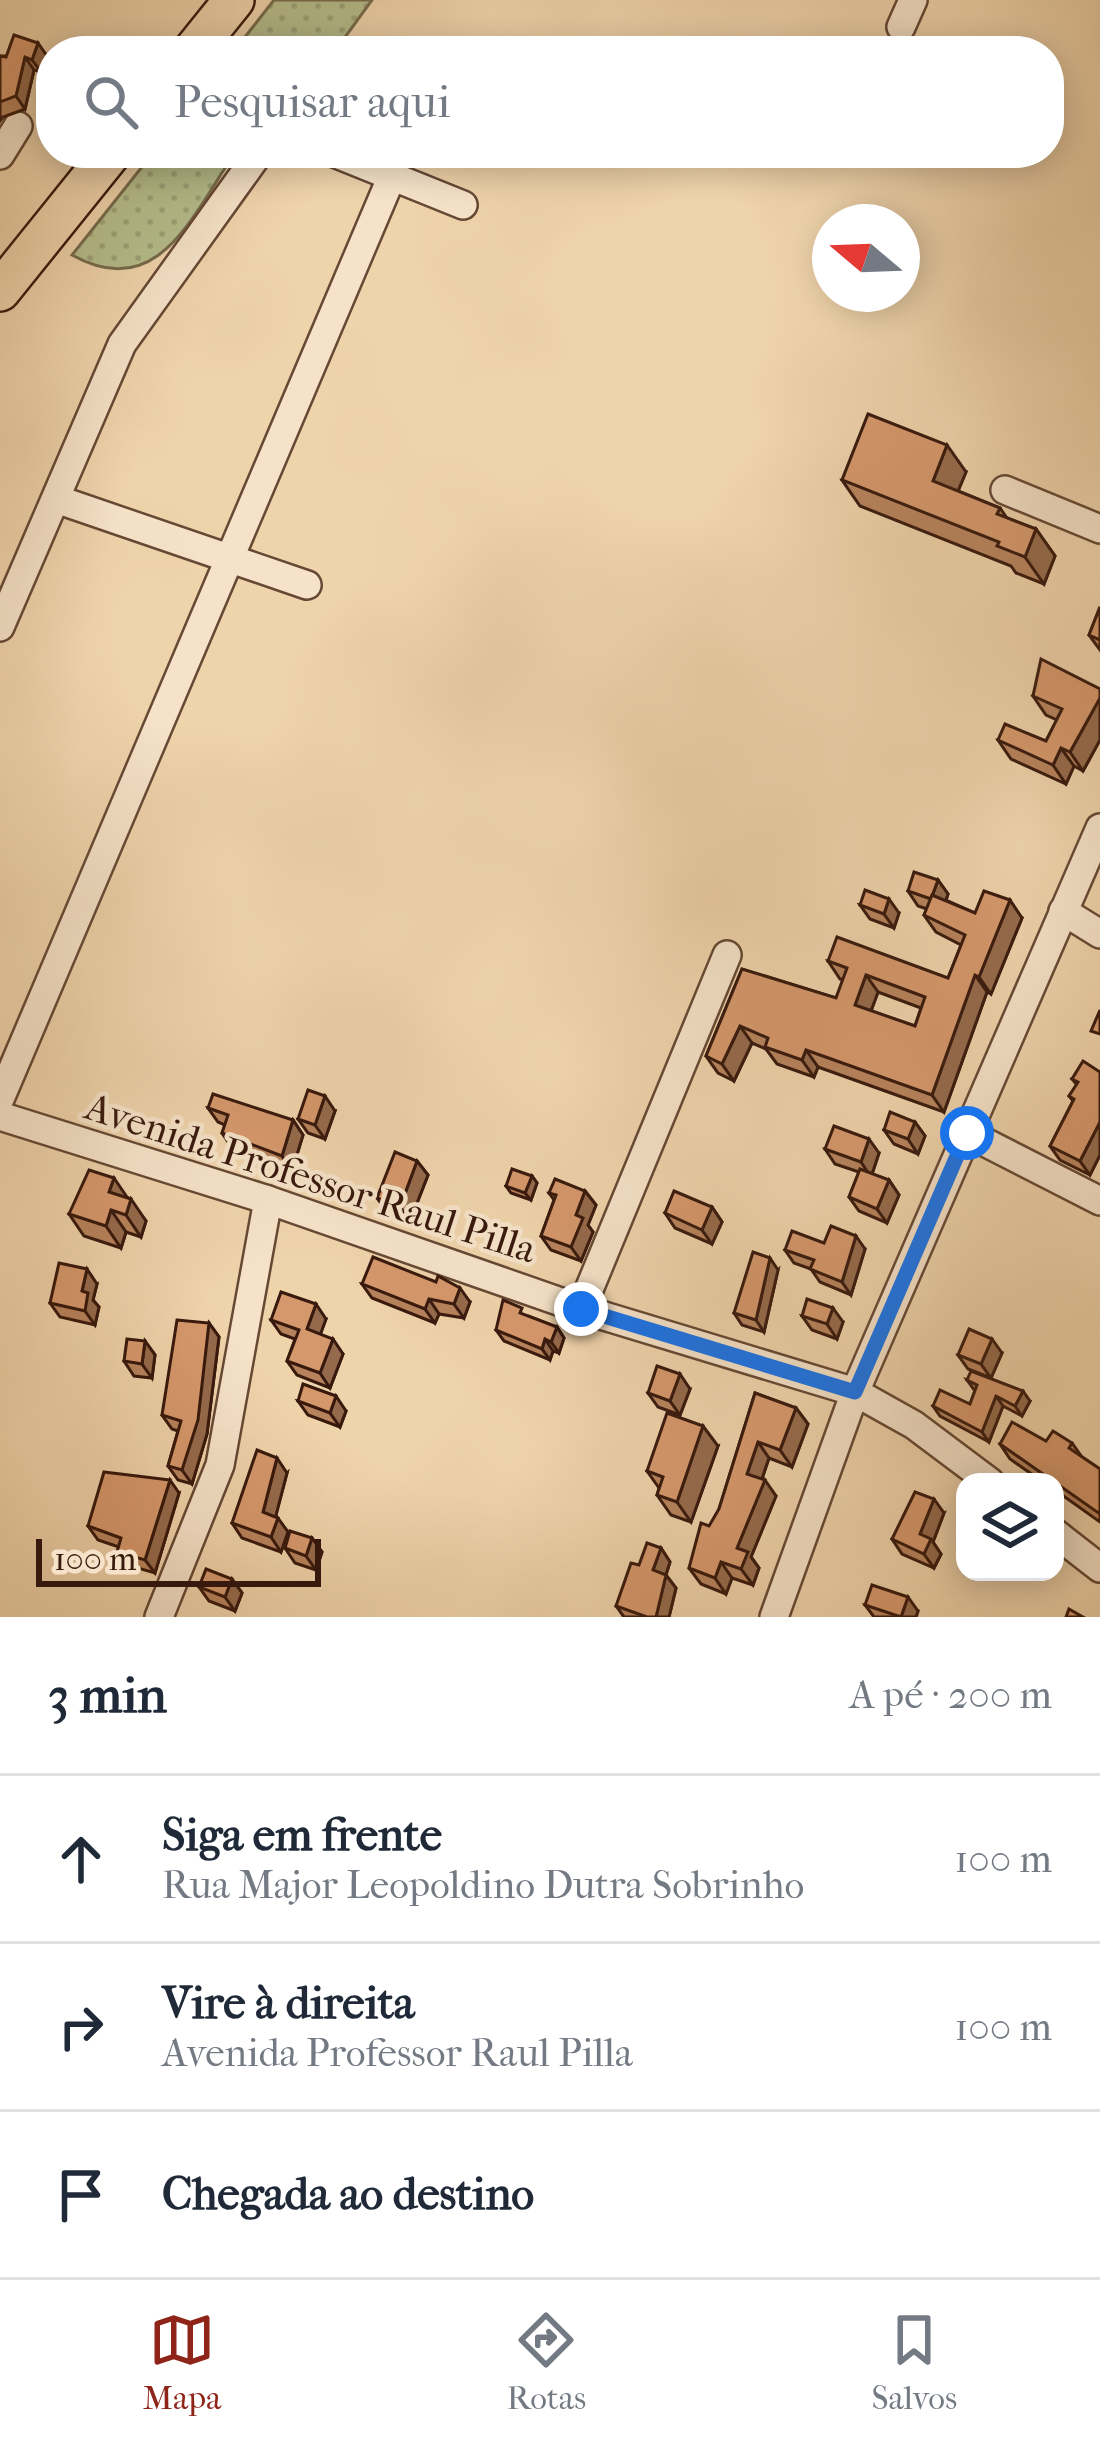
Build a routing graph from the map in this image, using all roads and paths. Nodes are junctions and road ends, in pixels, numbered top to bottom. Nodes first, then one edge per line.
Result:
1 (234, 0) edge
2 (913, 0) edge
3 (901, 27) dead end
4 (206, 36) edge
5 (18, 126) dead end
6 (0, 154) edge
7 (99, 168) edge
8 (249, 168) edge
9 (372, 168) edge
10 (392, 176) junction
11 (463, 205) dead end
12 (1, 287) edge
13 (1005, 490) dead end
14 (56, 499) junction
15 (1100, 529) edge
16 (234, 558) junction
17 (307, 585) dead end
18 (0, 627) edge
19 (1100, 828) edge
20 (1063, 911) junction
21 (1100, 934) edge
22 (728, 955) dead end
23 (0, 1099) edge
24 (0, 1116) edge
25 (967, 1133) junction
26 (268, 1200) junction
27 (1100, 1201) edge
28 (581, 1309) junction
29 (855, 1392) junction
30 (978, 1473) edge
31 (1064, 1540) edge
32 (1100, 1568) edge
33 (159, 1617) edge
34 (773, 1617) edge

1 - 4 highway
2 - 3 street
5 - 6 street
7 - 12 highway
8 - 14 street
9 - 10 street
10 - 11 street
10 - 16 street
13 - 15 street
14 - 16 street
14 - 18 street
16 - 17 street
16 - 23 street
19 - 20 street
20 - 21 street
20 - 25 street
22 - 28 street
24 - 26 street, Avenida Professor Raul Pilla
25 - 27 street
25 - 29 street
26 - 28 street, Avenida Professor Raul Pilla
26 - 33 street
28 - 29 street, Avenida Professor Raul Pilla
29 - 30 street, Avenida Professor Raul Pilla
29 - 34 street
31 - 32 street

